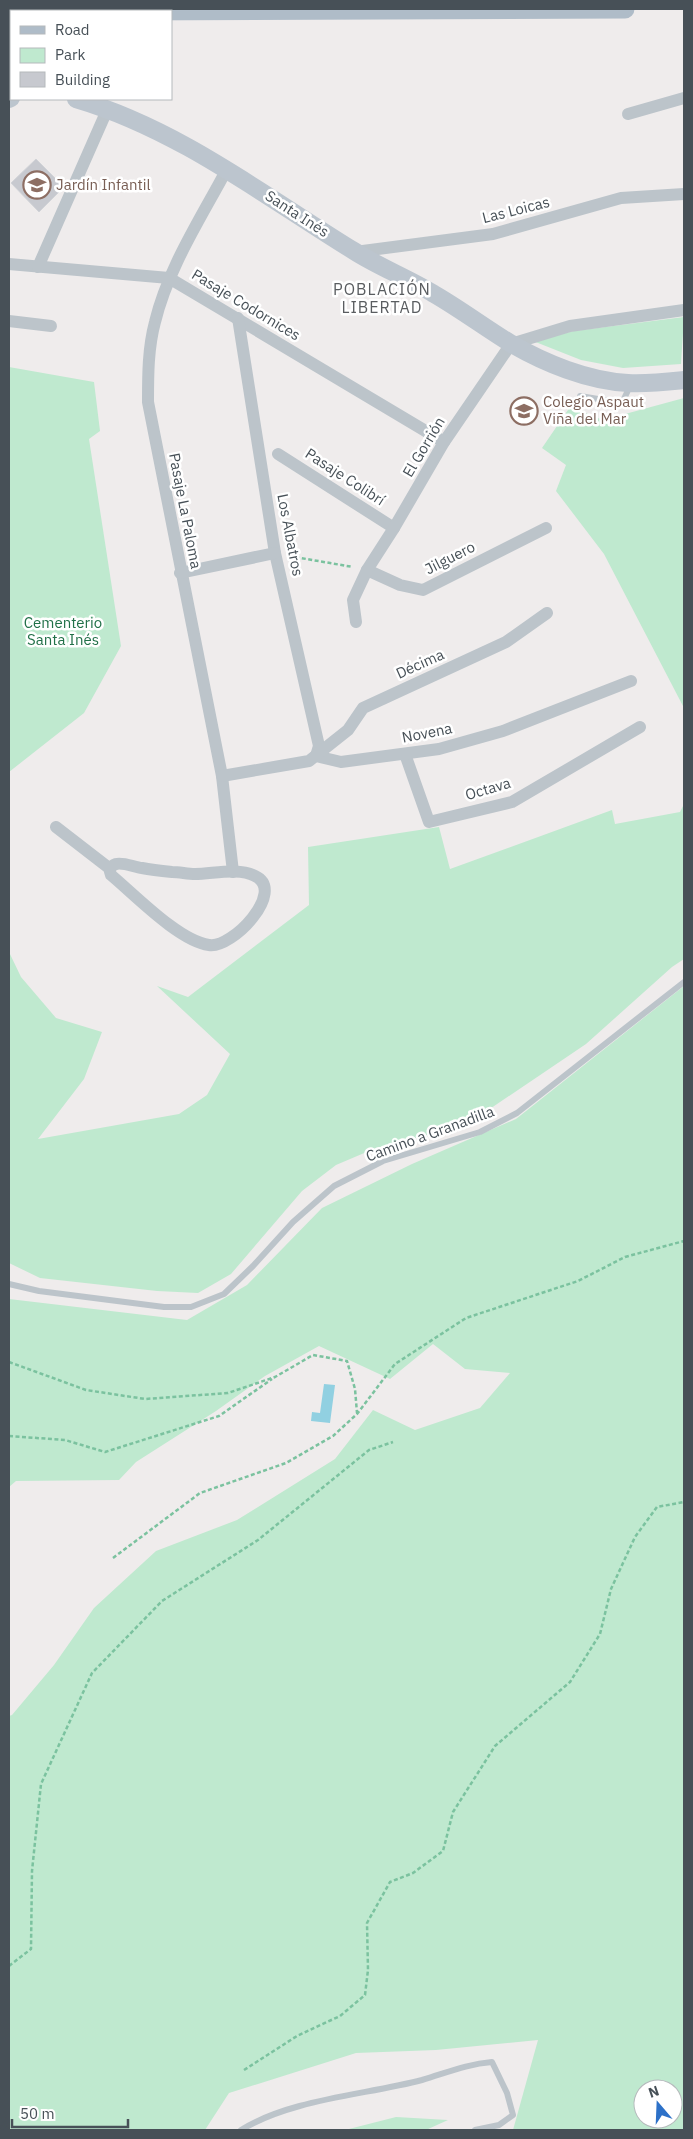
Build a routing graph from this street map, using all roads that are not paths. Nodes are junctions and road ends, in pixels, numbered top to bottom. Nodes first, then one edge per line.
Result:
1 (625, 9) edge
2 (172, 11) edge
3 (684, 98) edge
4 (80, 100) edge
5 (108, 108) junction
6 (628, 114) dead end
7 (227, 169) junction
8 (684, 194) edge
9 (355, 252) junction
10 (9, 264) edge
11 (38, 267) junction
12 (169, 278) junction
13 (684, 310) edge
14 (238, 318) junction
15 (9, 321) edge
16 (51, 326) dead end
17 (512, 344) junction
18 (684, 380) edge
19 (632, 384) junction
20 (580, 396) dead end
21 (444, 442) junction
22 (278, 454) dead end
23 (394, 528) junction
24 (546, 528) dead end
25 (275, 553) junction
26 (367, 570) junction
27 (180, 573) junction
28 (547, 613) dead end
29 (356, 622) dead end
30 (631, 681) dead end
31 (640, 727) dead end
32 (405, 754) junction
33 (316, 756) junction
34 (222, 776) junction
35 (56, 827) dead end
36 (109, 868) junction
37 (233, 872) junction
38 (684, 982) edge
39 (9, 1284) edge
40 (241, 2130) edge
41 (475, 2130) edge

1 - 2 main road
3 - 6 street
4 - 5 main road, Santa Inés
5 - 7 main road, Santa Inés
5 - 11 street
7 - 9 main road, Santa Inés
7 - 12 street, Pasaje La Paloma
8 - 9 street, Las Loicas
9 - 17 main road, Santa Inés
10 - 11 street, Pasaje Codornices
11 - 12 street, Pasaje Codornices
12 - 14 street, Pasaje Codornices
12 - 27 street, Pasaje La Paloma
13 - 17 street
14 - 21 street, Pasaje Codornices
14 - 25 street, Los Albatros
15 - 16 street
17 - 19 main road, Santa Inés
17 - 21 street, El Gorrión
18 - 19 main road, Santa Inés
19 - 20 lane
21 - 23 street, El Gorrión
22 - 23 street, Pasaje Colibrí
23 - 26 street, El Gorrión
24 - 26 street, Jilguero
25 - 27 street
25 - 33 street, Los Albatros
26 - 29 street, El Gorrión
27 - 34 street, Pasaje La Paloma
28 - 33 street, Décima
30 - 32 street, Novena
31 - 32 street, Octava
32 - 33 street, Novena
33 - 34 street, Novena
34 - 37 street, Pasaje La Paloma
35 - 36 street
36 - 37 street
36 - 37 street
38 - 39 lane, Camino a Granadilla
40 - 41 lane

